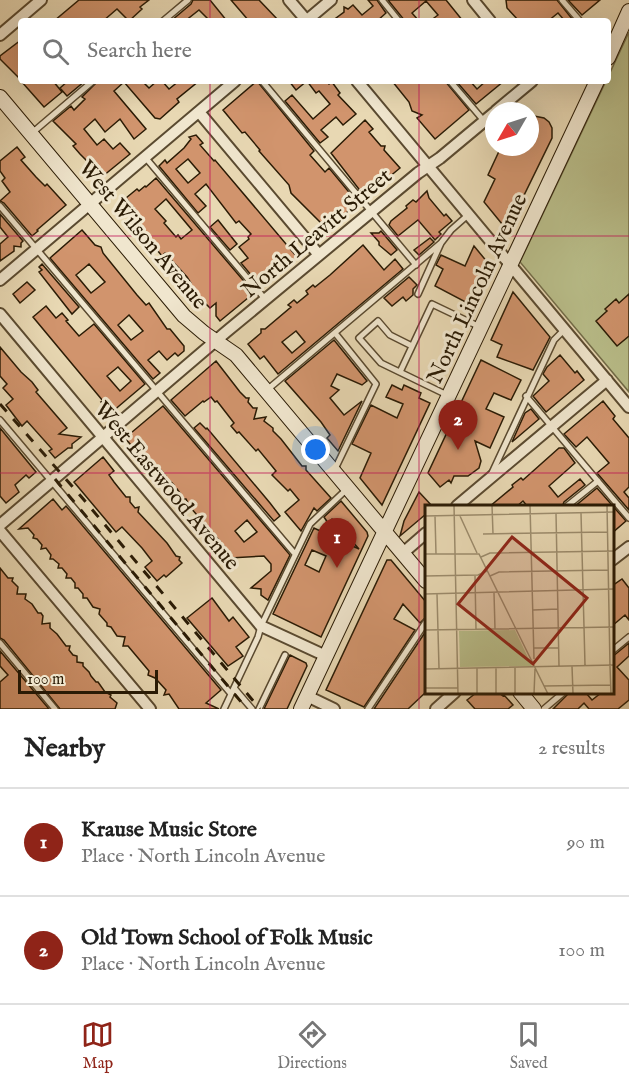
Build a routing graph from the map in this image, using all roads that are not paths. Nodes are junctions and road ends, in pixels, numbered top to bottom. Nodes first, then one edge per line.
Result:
1 (42, 0) edge
2 (188, 0) edge
3 (289, 0) edge
4 (331, 0) edge
5 (382, 0) edge
6 (472, 0) edge
7 (562, 0) edge
8 (629, 11) edge
9 (20, 18) edge
10 (167, 18) edge
11 (304, 18) edge
12 (310, 18) edge
13 (397, 18) edge
14 (487, 18) edge
15 (577, 18) edge
16 (18, 20) edge
17 (0, 35) edge
18 (611, 51) edge
19 (89, 84) edge
20 (232, 84) edge
21 (264, 84) edge
22 (360, 84) edge
23 (453, 84) edge
24 (528, 84) edge
25 (596, 84) edge
26 (0, 97) edge
27 (507, 102) edge
28 (199, 112) junction
29 (484, 121) joint
30 (31, 134) junction
31 (145, 157) junction
32 (428, 166) junction
33 (90, 204) junction
34 (0, 207) edge
35 (371, 212) junction
36 (468, 215) junction
37 (441, 243) junction
38 (36, 250) junction
39 (319, 255) junction
40 (416, 265) junction
41 (511, 266) junction
42 (0, 280) edge
43 (418, 294) dead end
44 (265, 299) junction
45 (0, 314) edge
46 (481, 328) junction
47 (564, 330) junction
48 (334, 333) junction
49 (216, 341) junction
50 (412, 346) junction
51 (400, 372) junction
52 (607, 380) junction
53 (156, 391) junction
54 (266, 391) junction
55 (449, 395) junction
56 (526, 396) junction
57 (629, 407) edge
58 (0, 420) edge
59 (552, 426) junction
60 (103, 437) junction
61 (334, 472) junction
62 (488, 480) junction
63 (51, 481) junction
64 (598, 481) junction
65 (348, 488) junction
66 (459, 505) edge
67 (569, 505) edge
68 (629, 518) edge
69 (0, 525) edge
70 (0, 531) edge
71 (384, 531) junction
72 (425, 534) edge
73 (629, 547) edge
74 (403, 553) junction
75 (295, 554) junction
76 (614, 559) edge
77 (425, 580) edge
78 (425, 624) edge
79 (261, 626) junction
80 (629, 637) edge
81 (0, 643) edge
82 (614, 649) edge
83 (285, 655) dead end
84 (326, 656) junction
85 (234, 688) junction
86 (231, 694) junction
87 (454, 694) edge
88 (521, 694) edge
89 (563, 694) edge
90 (307, 696) junction
91 (55, 709) edge
92 (150, 709) edge
93 (224, 709) edge
94 (252, 709) edge
95 (259, 709) edge
96 (301, 709) edge
97 (334, 709) edge
98 (368, 709) edge
99 (436, 709) edge
100 (534, 709) edge
101 (544, 709) edge

1 - 9 street
2 - 10 lane
3 - 11 street
4 - 12 street
5 - 13 lane
6 - 14 street
7 - 15 lane
8 - 18 main road
16 - 17 street
19 - 30 lane
20 - 28 street
21 - 35 lane
22 - 32 street
23 - 29 lane
24 - 27 street, North Leavitt Street
25 - 41 main road, North Lincoln Avenue
26 - 30 main road, West Wilson Avenue
28 - 31 street
28 - 39 street
29 - 32 street, North Leavitt Street
30 - 33 main road, West Wilson Avenue
31 - 33 street
31 - 44 lane
32 - 35 street, North Leavitt Street
32 - 36 street
33 - 38 street
33 - 49 main road, West Wilson Avenue
34 - 38 lane
35 - 39 street, North Leavitt Street
35 - 40 lane
36 - 37 lane
36 - 41 street
37 - 40 lane
37 - 43 lane
38 - 42 street
38 - 53 lane
39 - 44 street, North Leavitt Street
40 - 48 lane
41 - 46 main road, North Lincoln Avenue
41 - 47 street
44 - 49 street, North Leavitt Street
45 - 60 street, West Eastwood Avenue
46 - 50 lane
46 - 55 main road, North Lincoln Avenue
47 - 52 street
47 - 56 lane
48 - 54 lane
48 - 61 lane
49 - 53 street, North Leavitt Street
49 - 54 main road, West Wilson Avenue
50 - 51 lane
50 - 51 lane
51 - 55 lane
52 - 57 street
52 - 59 street
53 - 60 street, North Leavitt Street
53 - 75 lane
54 - 61 main road, West Wilson Avenue
55 - 71 main road, North Lincoln Avenue
56 - 59 lane
56 - 62 lane
58 - 63 lane
59 - 62 street
59 - 64 lane
60 - 63 street, North Leavitt Street
60 - 79 street, West Eastwood Avenue
61 - 65 main road, West Wilson Avenue
62 - 66 street
63 - 69 street, North Leavitt Street
63 - 86 lane
64 - 67 lane
64 - 68 lane
65 - 71 main road, West Wilson Avenue
65 - 75 lane
70 - 92 street
71 - 74 main road, West Wilson Avenue
71 - 84 main road, North Lincoln Avenue
72 - 74 street
73 - 76 street
74 - 77 main road, West Wilson Avenue
75 - 79 lane
78 - 98 lane
79 - 84 street, West Eastwood Avenue
79 - 85 lane
80 - 82 lane
81 - 91 lane
83 - 95 lane
84 - 90 main road, North Lincoln Avenue
85 - 86 lane
85 - 94 lane
86 - 93 lane
87 - 99 street
88 - 100 main road
89 - 101 lane
90 - 96 main road, North Lincoln Avenue
90 - 97 street

